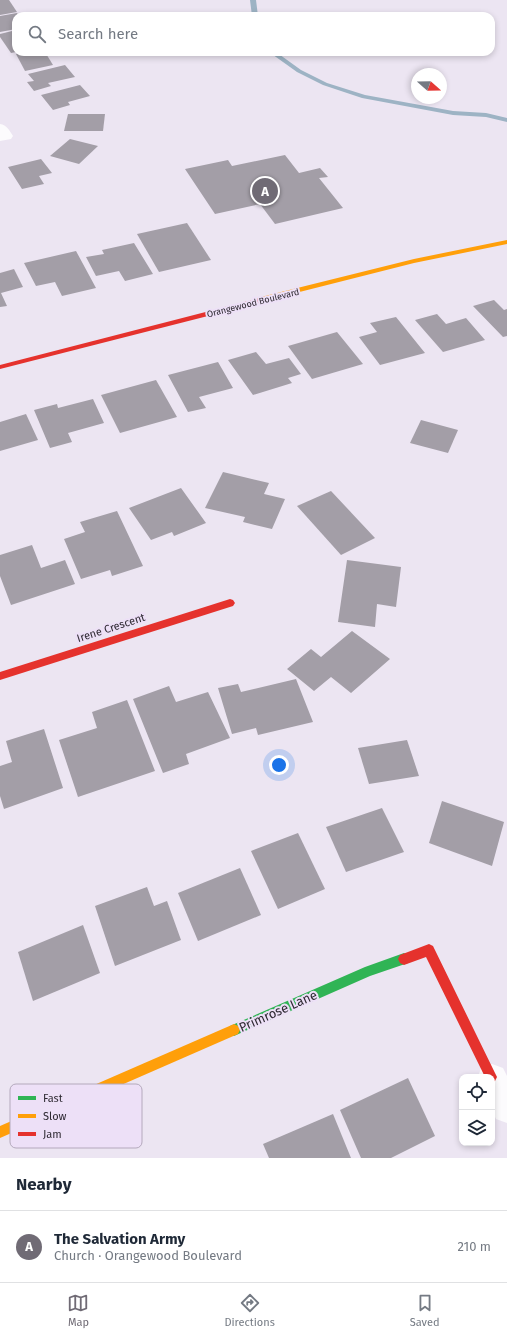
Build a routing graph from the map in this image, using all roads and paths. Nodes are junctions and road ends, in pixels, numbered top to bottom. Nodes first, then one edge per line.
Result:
1 (0, 128) edge
2 (0, 137) edge
3 (507, 242) edge
4 (0, 367) edge
5 (230, 603) dead end
6 (0, 676) edge
7 (490, 1074) edge
8 (110, 1084) edge
9 (495, 1084) edge
10 (507, 1108) edge
11 (10, 1128) edge
12 (0, 1132) edge

1 - 2 street
3 - 4 street, Orangewood Boulevard
5 - 6 street, Irene Crescent
7 - 8 street, Primrose Lane
9 - 10 street, Primrose Lane
11 - 12 street, Primrose Lane

